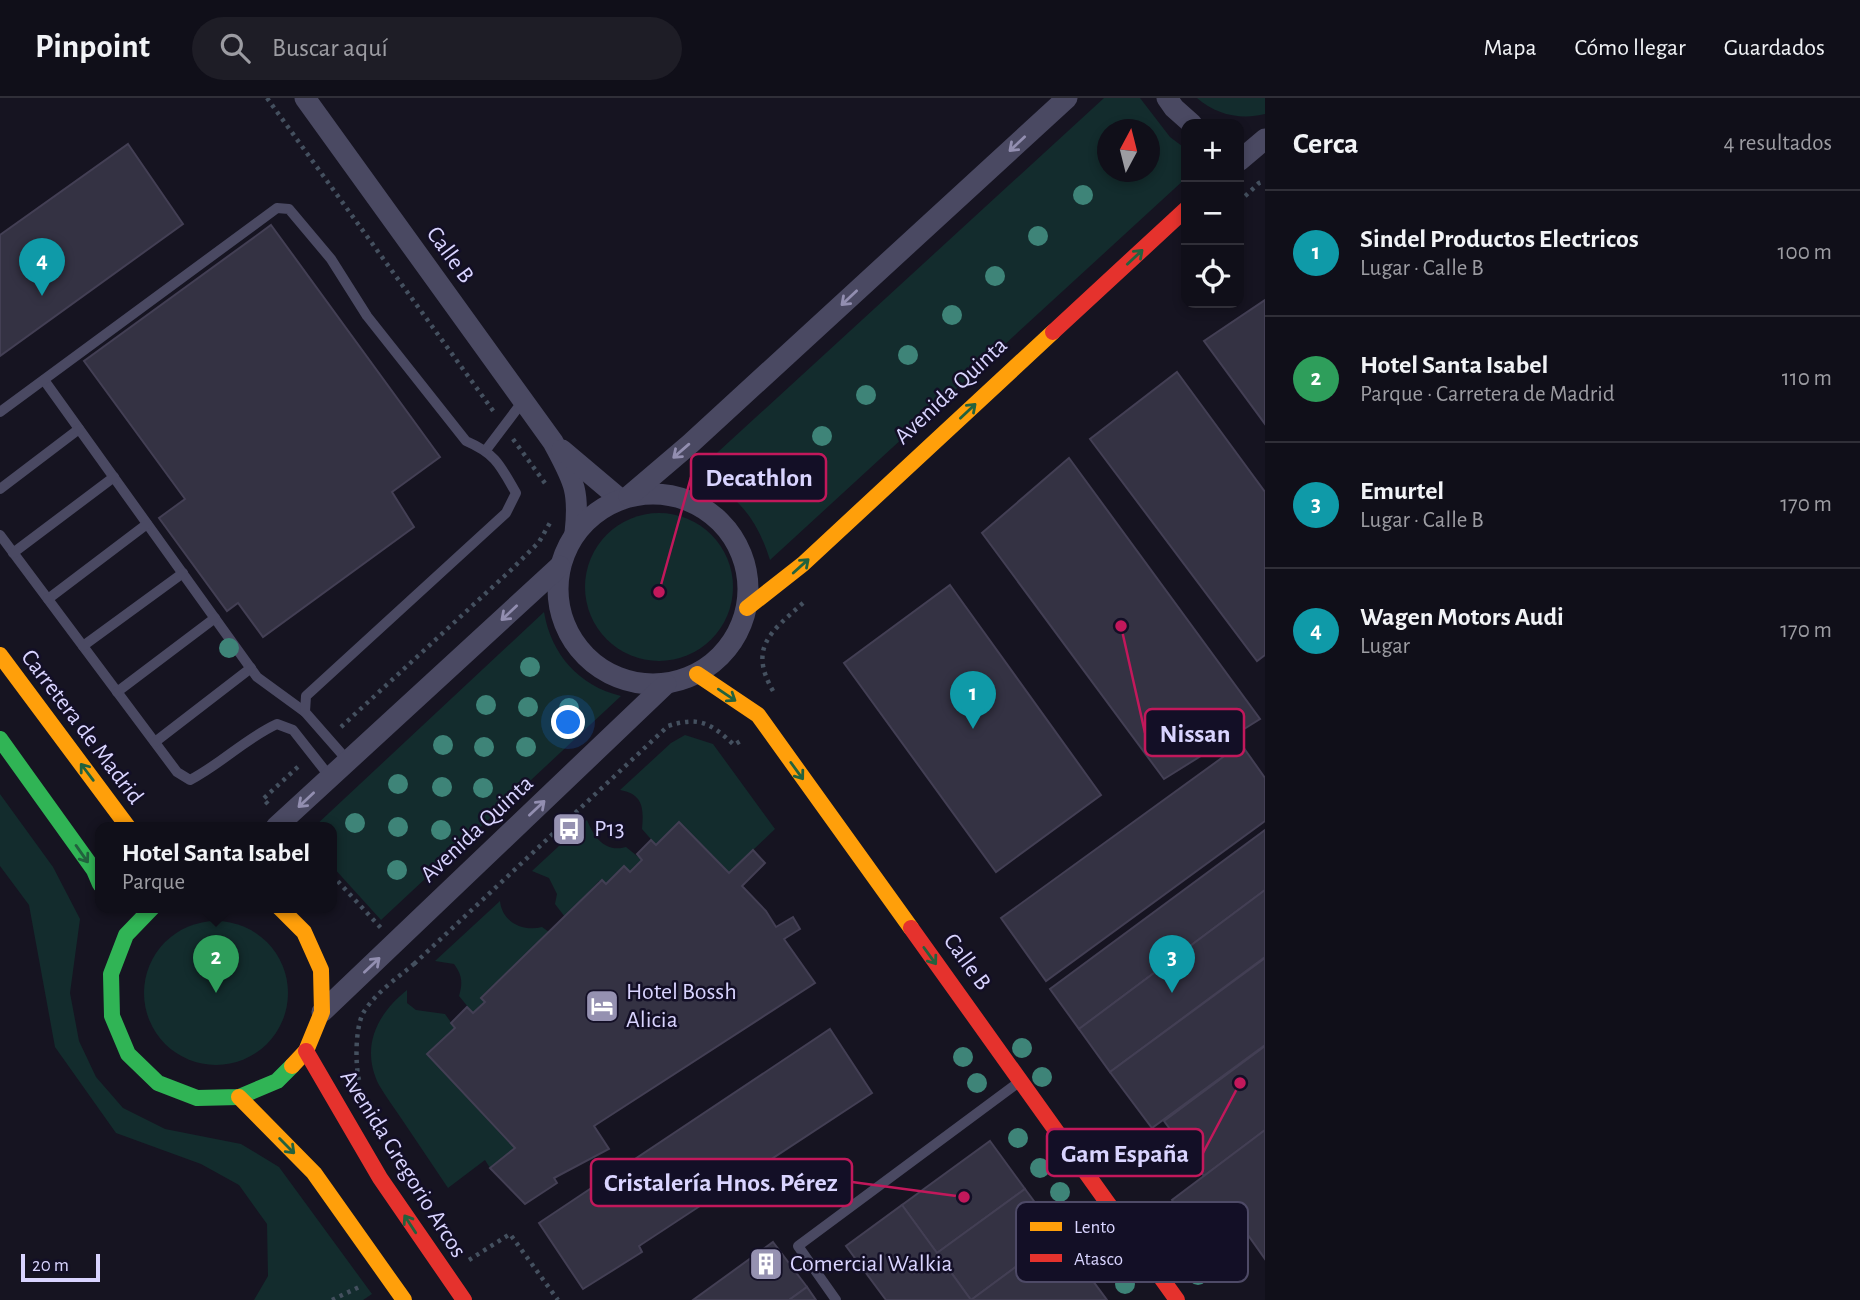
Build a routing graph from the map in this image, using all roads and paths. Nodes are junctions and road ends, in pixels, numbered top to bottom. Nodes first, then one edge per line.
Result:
1 (267, 98) edge
2 (305, 98) edge
3 (1067, 98) edge
4 (1167, 98) edge
5 (1186, 119) edge
6 (1265, 138) edge
7 (1244, 139) edge
8 (1244, 157) edge
9 (1265, 181) edge
10 (1244, 197) edge
11 (1181, 214) edge
12 (44, 380) junction
13 (523, 401) junction
14 (0, 412) edge
15 (504, 426) junction
16 (79, 429) junction
17 (553, 442) junction
18 (486, 450) junction
19 (114, 477) junction
20 (0, 489) edge
21 (550, 494) dead end
22 (625, 497) junction
23 (554, 513) dead end
24 (147, 524) junction
25 (575, 533) junction
26 (0, 535) edge
27 (13, 553) junction
28 (560, 566) junction
29 (183, 573) junction
30 (811, 595) dead end
31 (48, 599) junction
32 (747, 608) junction
33 (215, 618) junction
34 (83, 646) junction
35 (0, 655) edge
36 (251, 668) junction
37 (697, 674) junction
38 (666, 684) junction
39 (117, 692) junction
40 (775, 695) dead end
41 (305, 712) junction
42 (764, 725) junction
43 (0, 739) edge
44 (328, 739) junction
45 (155, 742) junction
46 (313, 753) junction
47 (348, 761) junction
48 (330, 777) junction
49 (124, 822) edge
50 (278, 822) edge
51 (281, 822) edge
52 (95, 872) edge
53 (337, 881) edge
54 (147, 913) edge
55 (285, 913) edge
56 (117, 917) dead end
57 (126, 935) junction
58 (394, 943) junction
59 (414, 964) junction
60 (322, 1012) junction
61 (306, 1051) junction
62 (1021, 1080) junction
63 (359, 1081) dead end
64 (239, 1097) junction
65 (1108, 1202) edge
66 (462, 1249) dead end
67 (385, 1275) junction
68 (1164, 1282) edge
69 (469, 1297) edge
70 (390, 1300) edge
71 (404, 1300) edge
72 (558, 1300) edge
73 (836, 1300) edge
74 (1177, 1300) edge

1 - 15 path
2 - 13 street, Calle B
3 -> 22 street
4 - 5 street
6 - 7 street
6 - 8 street
9 - 10 path
32 -> 11 main road, Avenida Quinta
12 - 14 lane
12 - 16 lane
12 - 18 lane
13 - 15 lane
13 - 17 street, Calle B
15 - 18 lane
15 - 21 path
16 - 19 lane
16 - 20 lane
17 - 22 street, Calle B
17 - 25 street, Calle B
18 - 41 lane
19 - 24 lane
19 - 27 lane
22 - 25 street
22 - 32 street
23 - 44 path
24 - 29 lane
24 - 31 lane
25 - 28 street
26 - 27 lane
27 - 31 lane
28 - 38 street
28 -> 47 street
29 - 33 lane
29 - 34 lane
30 - 40 path
31 - 34 lane
32 - 37 street
33 - 36 lane
33 - 39 lane
34 - 39 lane
49 -> 35 main road, Carretera de Madrid
36 - 41 lane
36 - 45 lane
37 - 38 street
37 -> 42 main road, Calle B
58 -> 38 street, Avenida Quinta
39 - 45 lane
41 - 44 lane
42 - 59 path
42 -> 62 main road, Calle B
43 -> 52 main road
44 - 47 lane
45 - 46 lane
46 - 48 lane
46 - 50 path
47 - 48 street
48 -> 51 street
53 - 58 path
54 - 57 main road
55 - 60 main road
56 - 57 main road
57 - 64 main road
58 - 59 path
60 -> 58 street, Avenida Quinta
59 - 63 path
60 - 61 main road
61 - 64 main road
69 -> 61 main road, Avenida Gregorio Arcos
62 - 65 main road, Calle B
62 - 73 lane
64 -> 67 main road
66 - 72 path
67 - 70 lane
67 - 71 main road
68 - 74 main road, Calle B

